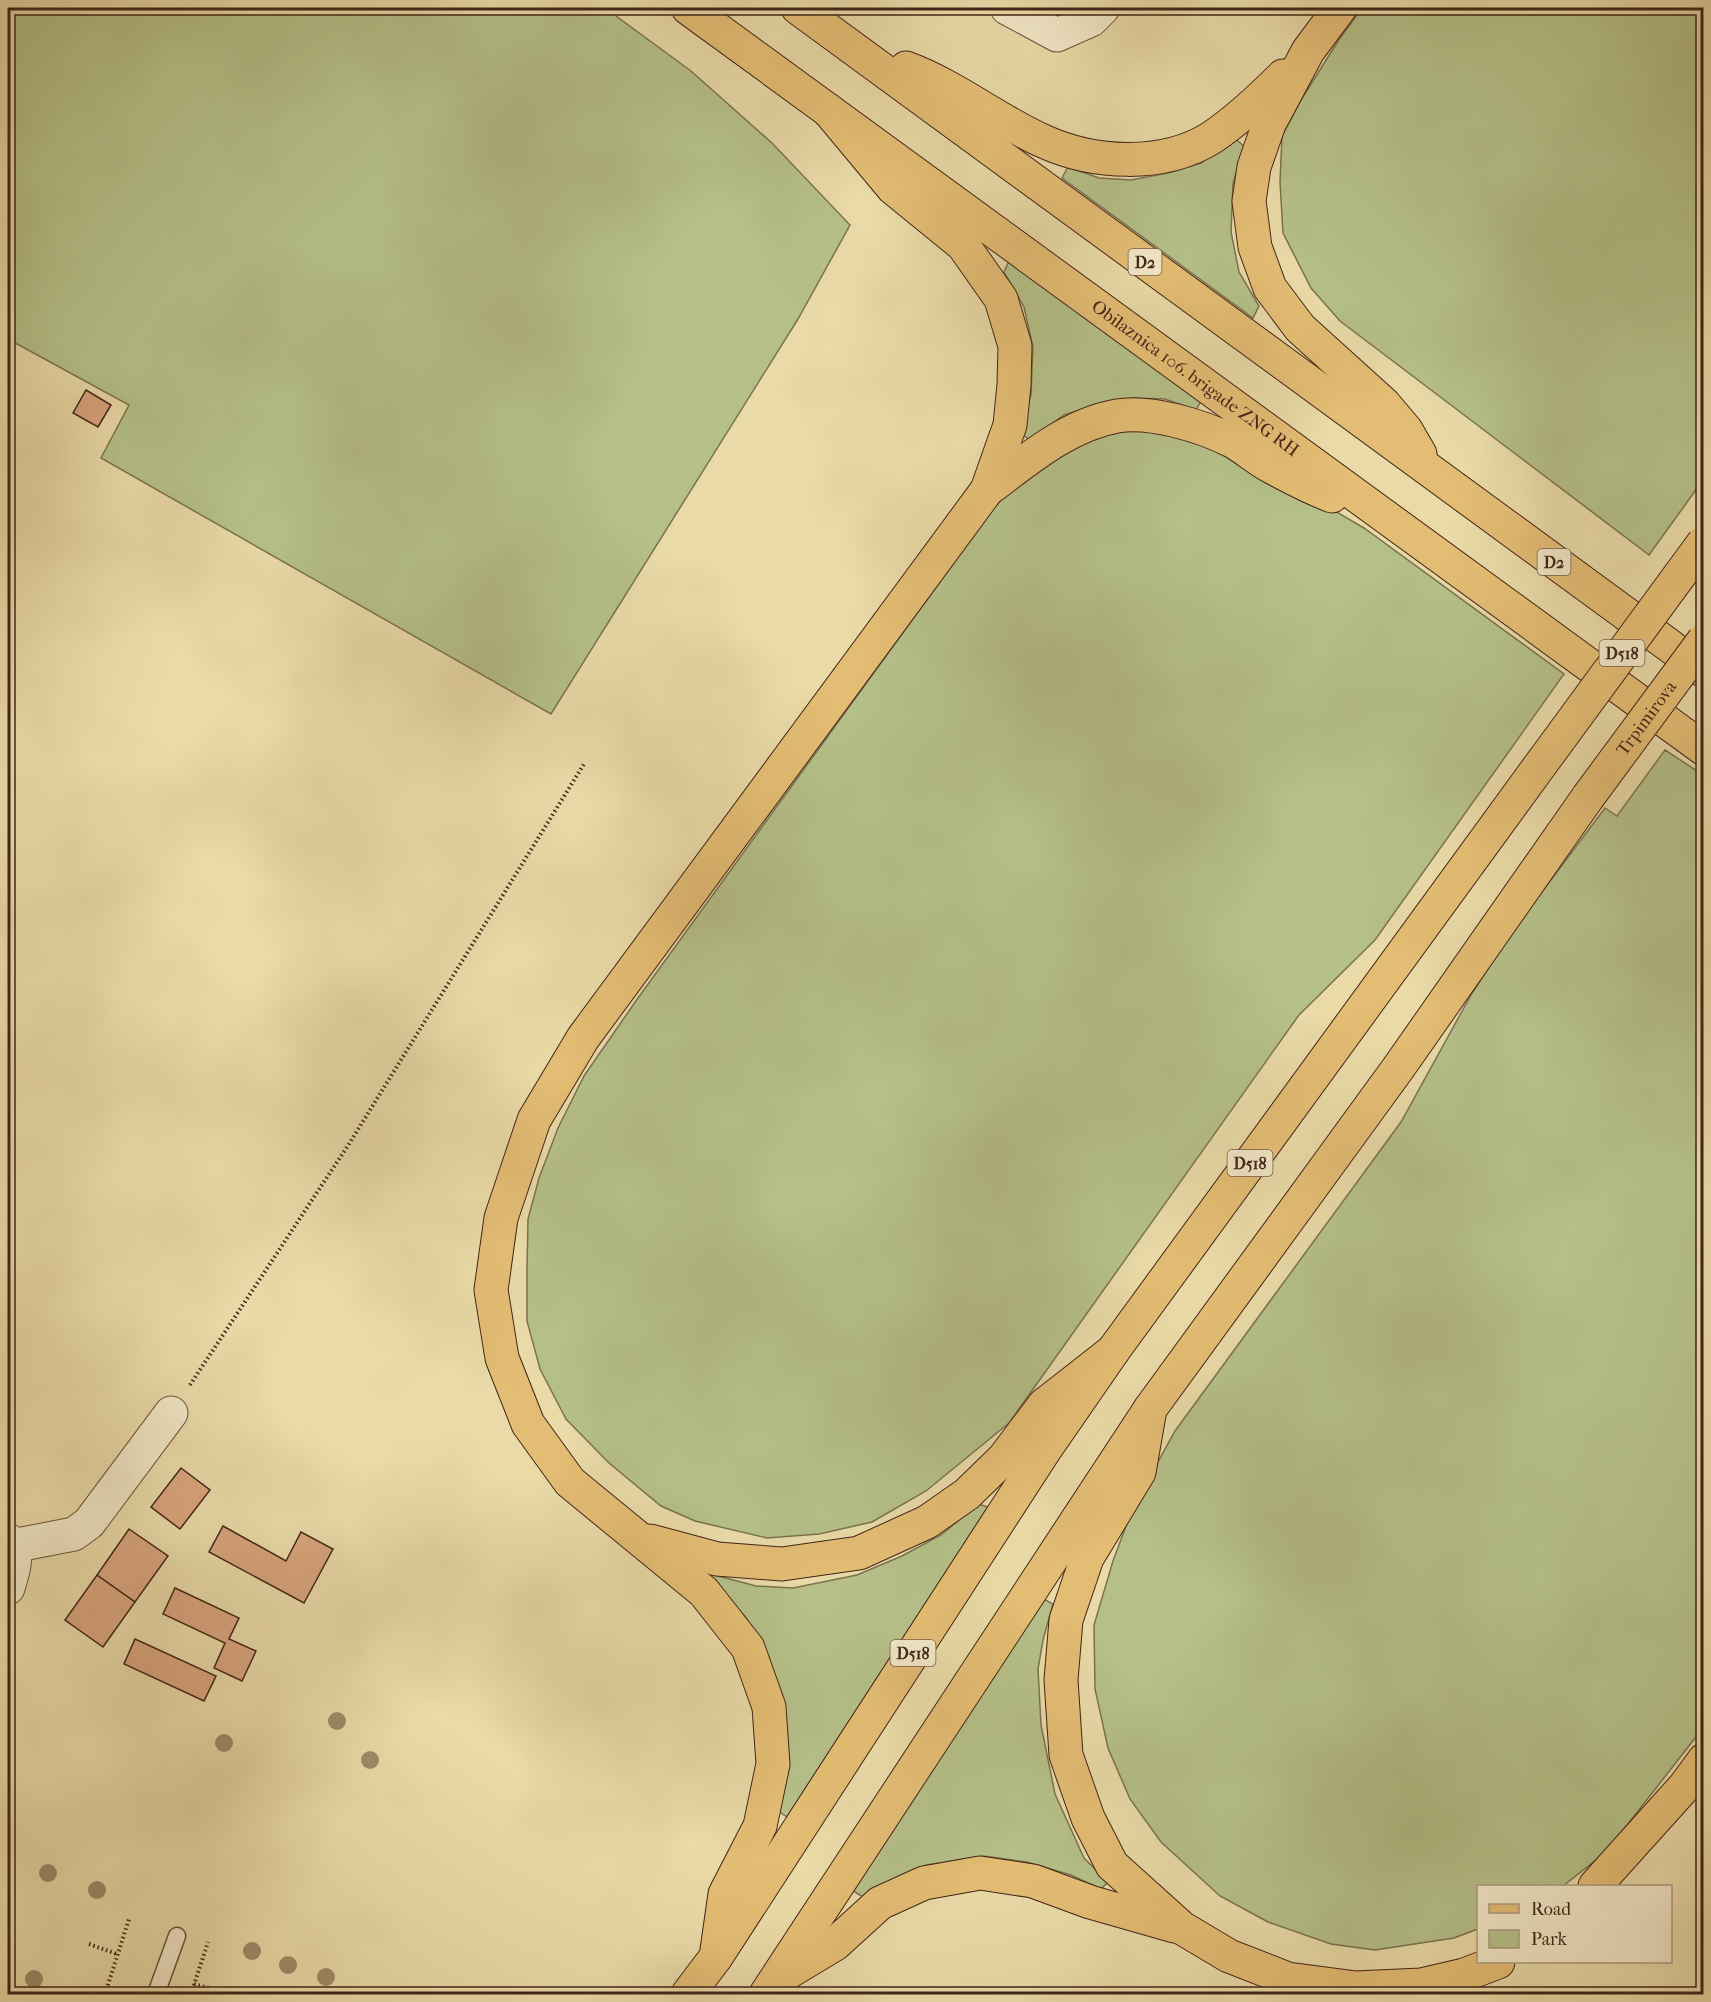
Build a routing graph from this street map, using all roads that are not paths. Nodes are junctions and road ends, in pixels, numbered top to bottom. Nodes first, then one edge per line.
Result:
1 (688, 8) edge
2 (798, 8) edge
3 (1007, 8) edge
4 (1103, 8) edge
5 (1341, 8) edge
6 (1308, 51) junction
7 (860, 52) junction
8 (828, 110) junction
9 (1430, 471) junction
10 (987, 490) junction
11 (1386, 517) junction
12 (1704, 542) edge
13 (1704, 640) edge
14 (1704, 671) edge
15 (1704, 749) edge
16 (1113, 1351) junction
17 (1150, 1409) junction
18 (171, 1413) road end
19 (642, 1539) junction
20 (10, 1543) edge
21 (8, 1588) edge
22 (1704, 1760) edge
23 (1597, 1885) edge
24 (1182, 1928) junction
25 (177, 1936) dead end
26 (716, 1957) junction
27 (1495, 1963) edge
28 (771, 1987) edge
29 (156, 1995) edge
30 (688, 1995) edge

1 - 8 main road, Obilaznica 106. brigade ZNG RH
2 - 7 main road, D2
3 - 4 street
5 - 6 main road
6 - 7 main road
6 - 9 main road
7 - 9 main road, D2
8 - 10 main road
8 - 11 main road, Obilaznica 106. brigade ZNG RH
9 - 14 main road, D2
10 - 11 main road
10 - 19 main road
11 - 15 main road, Obilaznica 106. brigade ZNG RH
12 - 16 main road, D518, bridge
13 - 17 main road, Trpimirova, bridge
16 - 19 main road
16 - 26 main road, D518
17 - 24 main road
17 - 28 main road, Trpimirova
18 - 20 street
19 - 26 main road
20 - 21 street
22 - 23 main road
24 - 27 main road
24 - 28 main road
25 - 29 lane
26 - 30 main road, D518

